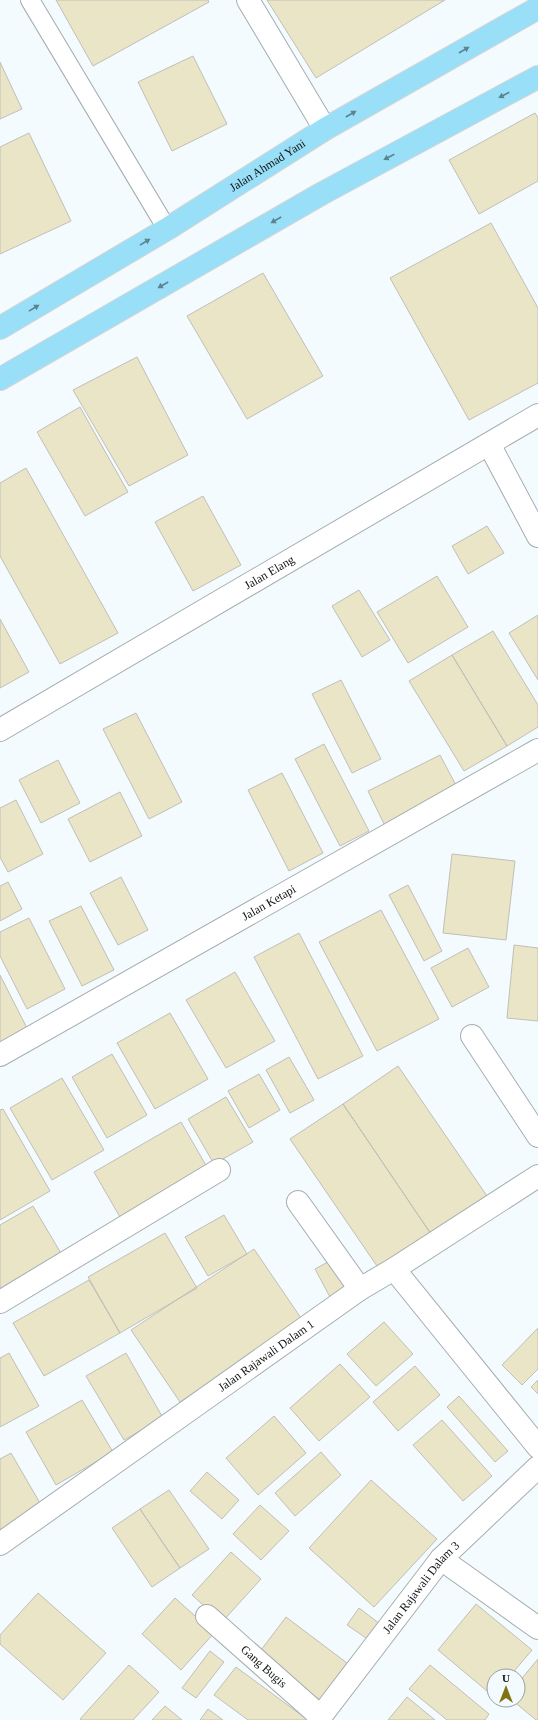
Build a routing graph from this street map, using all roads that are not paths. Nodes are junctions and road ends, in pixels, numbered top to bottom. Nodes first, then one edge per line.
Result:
1 (30, 0) edge
2 (248, 0) edge
3 (538, 8) edge
4 (538, 77) edge
5 (325, 129) junction
6 (167, 229) junction
7 (0, 328) edge
8 (0, 379) edge
9 (538, 415) edge
10 (489, 444) junction
11 (538, 536) edge
12 (0, 730) edge
13 (538, 750) edge
14 (472, 1036) dead end
15 (0, 1055) edge
16 (538, 1136) edge
17 (219, 1170) dead end
18 (538, 1176) edge
19 (298, 1202) dead end
20 (394, 1269) junction
21 (360, 1288) junction
22 (0, 1302) edge
23 (538, 1447) edge
24 (538, 1467) edge
25 (0, 1544) edge
26 (441, 1559) junction
27 (207, 1616) dead end
28 (538, 1628) edge
29 (319, 1718) edge

1 - 6 lane
2 - 5 street
5 -> 3 main road, Jalan Ahmad Yani
4 -> 8 main road
5 - 6 main road, Jalan Ahmad Yani
7 -> 6 main road, Jalan Ahmad Yani
9 - 10 street, Jalan Elang
10 - 11 street
10 - 12 street, Jalan Elang
13 - 15 street, Jalan Ketapi
14 - 16 street
17 - 22 street
18 - 20 street, Jalan Rajawali Dalam 1
19 - 21 street
20 - 21 street, Jalan Rajawali Dalam 1
20 - 23 street
21 - 25 street, Jalan Rajawali Dalam 1
24 - 26 street, Jalan Rajawali Dalam 3
26 - 28 street
26 - 29 street, Jalan Rajawali Dalam 3
27 - 29 street, Gang Bugis

